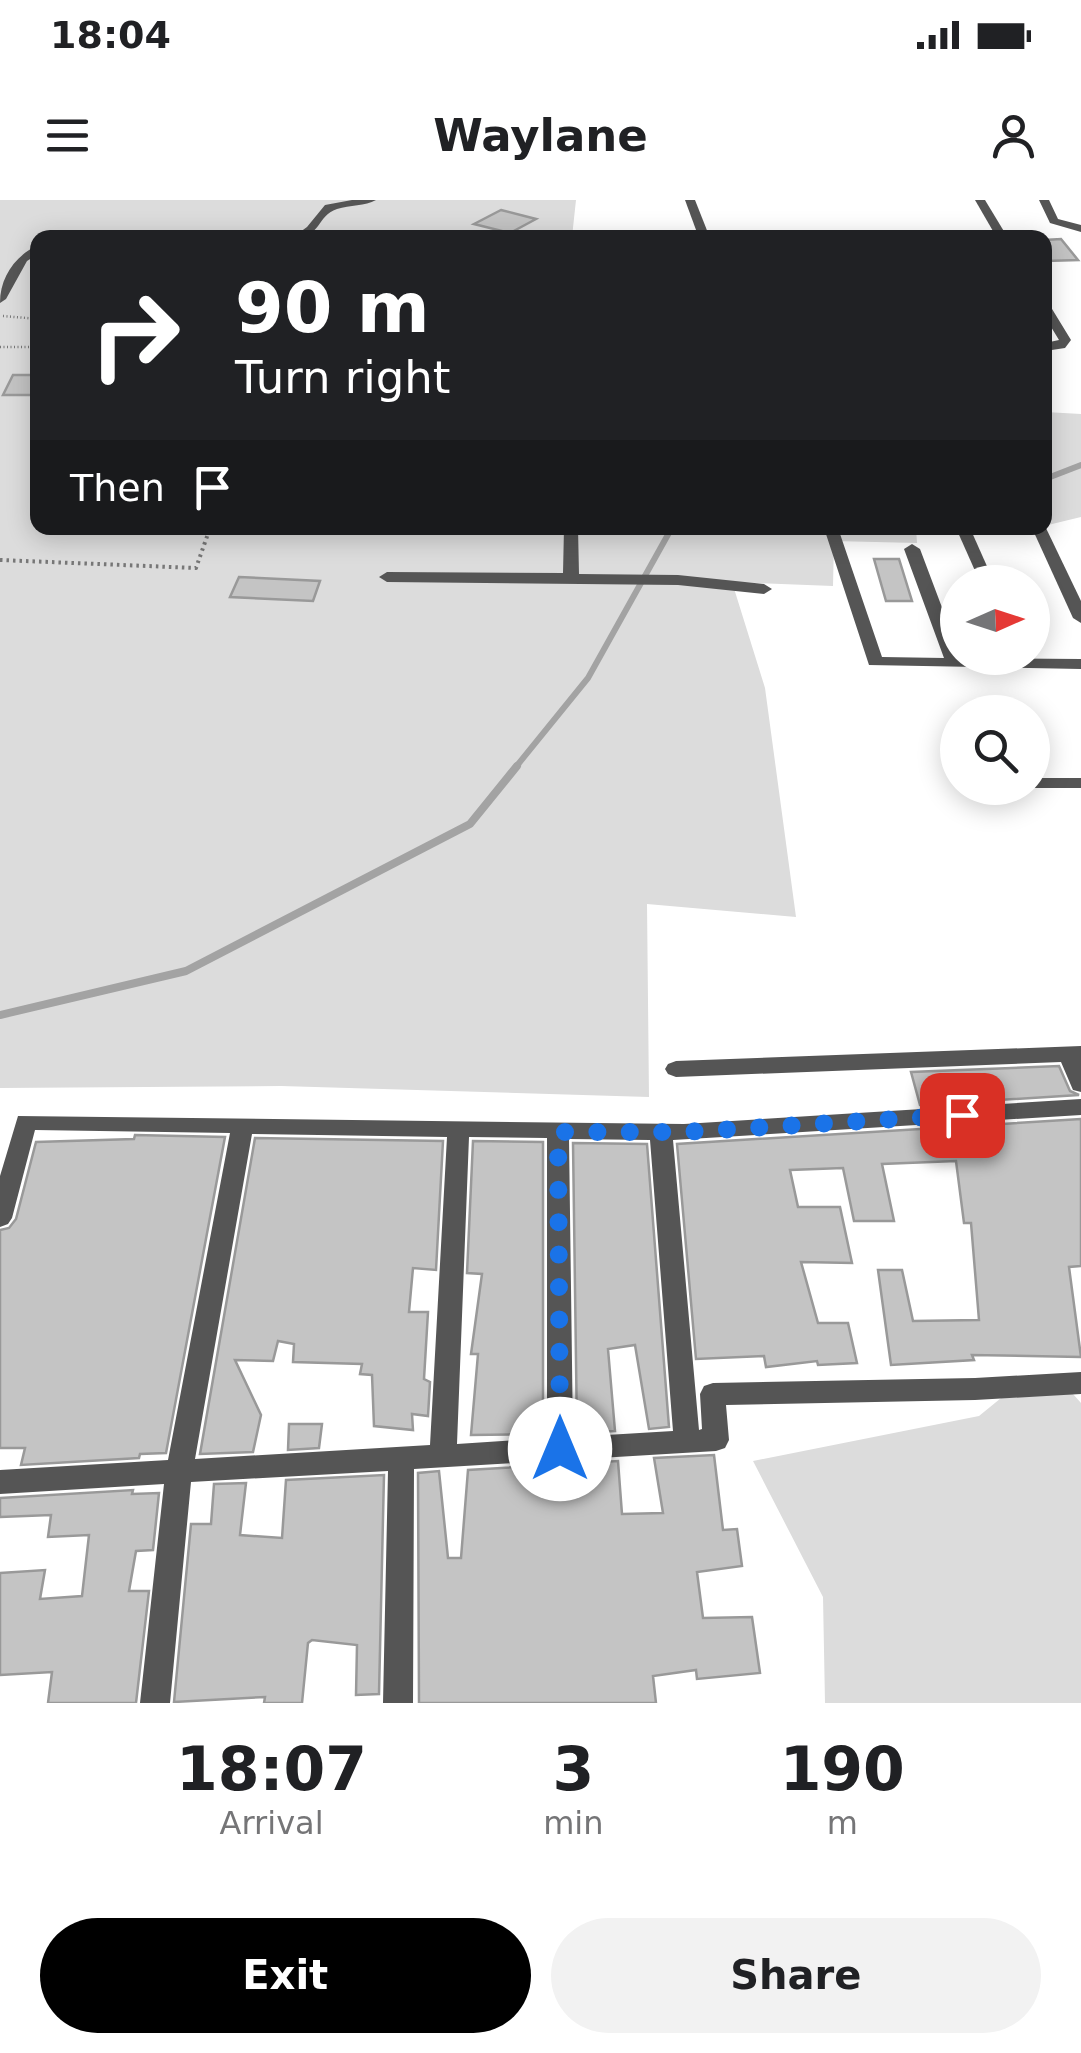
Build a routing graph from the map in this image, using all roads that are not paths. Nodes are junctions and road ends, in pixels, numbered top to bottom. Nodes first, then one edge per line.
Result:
1 (371, 200) edge
2 (690, 200) edge
3 (980, 200) edge
4 (1044, 200) edge
5 (1081, 229) edge
6 (309, 230) edge
7 (702, 230) edge
8 (997, 230) edge
9 (30, 254) edge
10 (0, 299) edge
11 (1052, 319) edge
12 (1052, 347) edge
13 (572, 535) edge
14 (833, 535) edge
15 (966, 535) edge
16 (1042, 535) edge
17 (912, 549) dead end
18 (979, 565) edge
19 (386, 577) dead end
20 (571, 578) junction
21 (764, 589) dead end
22 (1081, 618) edge
23 (940, 624) edge
24 (940, 662) edge
25 (1050, 662) edge
26 (1081, 664) edge
27 (1050, 783) edge
28 (1081, 783) edge
29 (1074, 1054) edge
30 (676, 1069) dead end
31 (1081, 1084) edge
32 (1081, 1108) edge
33 (242, 1127) junction
34 (458, 1131) junction
35 (558, 1132) junction
36 (661, 1132) junction
37 (0, 1218) edge
38 (1081, 1383) edge
39 (687, 1441) junction
40 (560, 1449) junction
41 (443, 1456) junction
42 (401, 1459) junction
43 (179, 1472) junction
44 (0, 1482) edge
45 (155, 1703) edge
46 (398, 1703) edge

1 - 6 street
2 - 7 street
3 - 8 street
4 - 5 street
9 - 10 street
11 - 12 street
13 - 20 street
14 - 24 street
15 - 18 street
16 - 22 street
17 - 23 street
19 - 20 street
20 - 21 street
25 - 26 street
27 - 28 street
29 - 30 street
29 - 31 street
32 - 36 street
33 - 34 street
33 - 37 street
33 - 43 street
34 - 35 street
34 - 41 street
35 - 36 street
35 - 40 street
36 - 39 street
38 - 39 street
39 - 40 street
40 - 41 street
41 - 42 street
42 - 43 street
42 - 46 street
43 - 44 street
43 - 45 street

